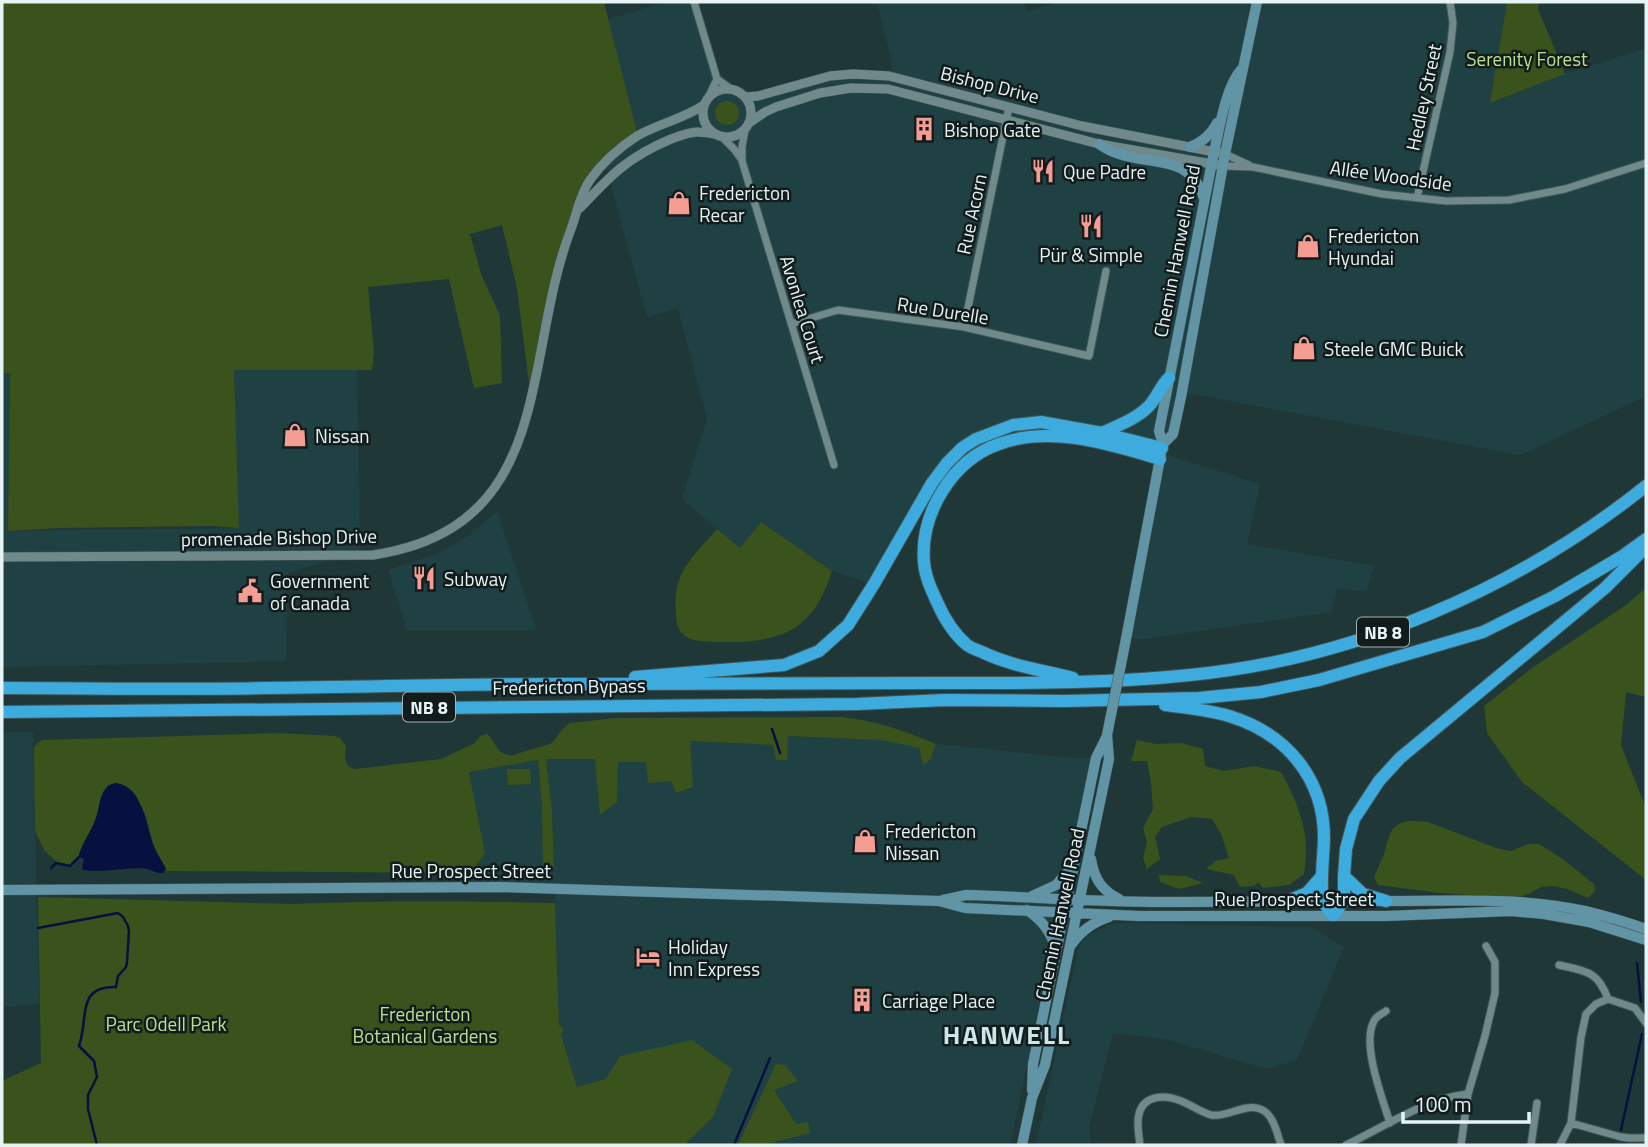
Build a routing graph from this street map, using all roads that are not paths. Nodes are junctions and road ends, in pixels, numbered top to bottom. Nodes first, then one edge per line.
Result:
1 (694, 2) edge
2 (1257, 2) edge
3 (1450, 2) edge
4 (1242, 69) junction
5 (717, 79) junction
6 (731, 89) junction
7 (745, 97) junction
8 (706, 101) junction
9 (1009, 107) junction
10 (1222, 113) junction
11 (1006, 120) junction
12 (747, 127) junction
13 (718, 136) junction
14 (1099, 144) junction
15 (1190, 147) junction
16 (1214, 152) junction
17 (1225, 154) junction
18 (742, 161) junction
19 (1646, 163) edge
20 (1211, 164) junction
21 (1223, 166) junction
22 (1253, 167) junction
23 (1417, 198) junction
24 (1205, 201) junction
25 (579, 209) junction
26 (1106, 271) dead end
27 (791, 324) junction
28 (964, 327) junction
29 (1169, 378) junction
30 (1102, 433) junction
31 (1162, 450) junction
32 (834, 465) dead end
33 (1646, 486) edge
34 (1646, 539) edge
35 (1646, 547) edge
36 (2, 557) edge
37 (1087, 682) junction
38 (526, 684) junction
39 (2, 688) edge
40 (1137, 700) junction
41 (2, 712) edge
42 (1107, 735) junction
43 (1091, 853) junction
44 (1075, 863) junction
45 (1322, 876) junction
46 (1344, 876) junction
47 (2, 890) edge
48 (1030, 897) junction
49 (1067, 899) junction
50 (1080, 900) junction
51 (1290, 900) junction
52 (939, 901) junction
53 (1122, 901) junction
54 (1322, 901) junction
55 (1344, 901) junction
56 (1386, 901) junction
57 (1026, 910) junction
58 (1065, 912) junction
59 (1077, 913) junction
60 (1333, 915) junction
61 (1112, 916) junction
62 (1646, 929) edge
63 (1646, 940) edge
64 (1486, 946) dead end
65 (1069, 948) junction
66 (1056, 952) junction
67 (1559, 965) dead end
68 (1608, 999) junction
69 (1386, 1011) dead end
70 (1646, 1023) edge
71 (1468, 1094) junction
72 (1032, 1098) junction
73 (1537, 1103) dead end
74 (1390, 1124) junction
75 (1571, 1124) junction
76 (1646, 1138) edge
77 (1022, 1145) edge
78 (1140, 1145) edge
79 (1281, 1145) edge
80 (1346, 1145) edge
81 (1461, 1145) edge
82 (1531, 1145) edge
83 (1560, 1145) edge

1 - 5 street
2 - 4 main road, Chemin Hanwell Road
3 - 23 street, Hedley Street
4 - 10 main road, Chemin Hanwell Road
4 - 17 main road, Chemin Hanwell Road
5 - 6 street
5 - 8 street
6 - 7 street
6 - 8 street
7 - 9 street, Bishop Drive
7 - 12 street
8 - 13 street
8 - 25 street
9 - 11 street, Rue Acorn
9 - 15 street, Bishop Drive
10 - 15 main road
10 - 16 main road, Chemin Hanwell Road
11 - 12 street, Bishop Drive
11 - 14 street, Bishop Drive
11 - 28 street, Rue Acorn
12 - 13 street
12 - 18 street, Avonlea Court
13 - 18 street, Avonlea Court
13 - 25 street
14 - 20 street, Bishop Drive
14 - 24 main road
15 - 16 street, Bishop Drive
16 - 17 street, Bishop Drive
16 - 20 main road, Chemin Hanwell Road
17 - 21 main road, Chemin Hanwell Road
17 - 22 street
18 - 27 street, Avonlea Court
19 - 23 street, Allée Woodside
20 - 21 street, Bishop Drive
20 - 24 main road, Chemin Hanwell Road
21 - 22 street
21 - 31 main road, Chemin Hanwell Road
22 - 23 street, Allée Woodside
24 - 29 main road, Chemin Hanwell Road
25 - 36 street, promenade Bishop Drive
26 - 28 street, Rue Durelle
27 - 28 street, Rue Durelle
27 - 32 street, Avonlea Court
29 - 30 highway
29 - 31 main road, Chemin Hanwell Road
30 - 31 highway
30 - 38 highway
31 - 37 highway
31 - 42 main road, Chemin Hanwell Road, bridge
33 - 37 highway, NB 8
34 - 40 highway, NB 8
35 - 46 highway
37 - 38 highway, Fredericton Bypass / NB 8
38 - 39 highway, Fredericton Bypass / NB 8
40 - 41 highway, Fredericton Bypass / NB 8
40 - 45 highway
42 - 43 main road, Chemin Hanwell Road
42 - 44 main road, Chemin Hanwell Road
43 - 50 main road, Chemin Hanwell Road
43 - 53 main road
44 - 48 main road
44 - 49 main road, Chemin Hanwell Road
45 - 51 highway
45 - 54 highway
46 - 55 highway
46 - 56 highway
47 - 52 main road, Rue Prospect Street
48 - 49 main road, Rue Prospect Street
48 - 52 main road, Rue Prospect Street
49 - 50 main road, Rue Prospect Street
49 - 58 main road, Chemin Hanwell Road
50 - 53 main road, Rue Prospect Street
50 - 59 main road, Chemin Hanwell Road
51 - 53 main road, Rue Prospect Street
51 - 54 main road, Rue Prospect Street
52 - 57 main road, Rue Prospect Street
54 - 55 main road, Rue Prospect Street
54 - 60 highway
55 - 56 main road, Rue Prospect Street
55 - 60 highway
56 - 62 main road, Rue Prospect Street
57 - 58 main road, Rue Prospect Street
57 - 66 main road
58 - 59 main road, Rue Prospect Street
58 - 66 main road, Chemin Hanwell Road
59 - 61 main road, Rue Prospect Street
59 - 65 main road, Chemin Hanwell Road
60 - 61 main road, Rue Prospect Street
60 - 63 main road, Rue Prospect Street
61 - 65 main road
64 - 71 street
65 - 72 main road, Chemin Hanwell Road
66 - 72 main road, Chemin Hanwell Road
67 - 68 street
68 - 70 street
68 - 75 street
69 - 74 street
71 - 74 street
71 - 81 street
72 - 77 main road, Chemin Hanwell Road
73 - 82 street
74 - 80 street
75 - 76 street
75 - 83 street
78 - 79 street

